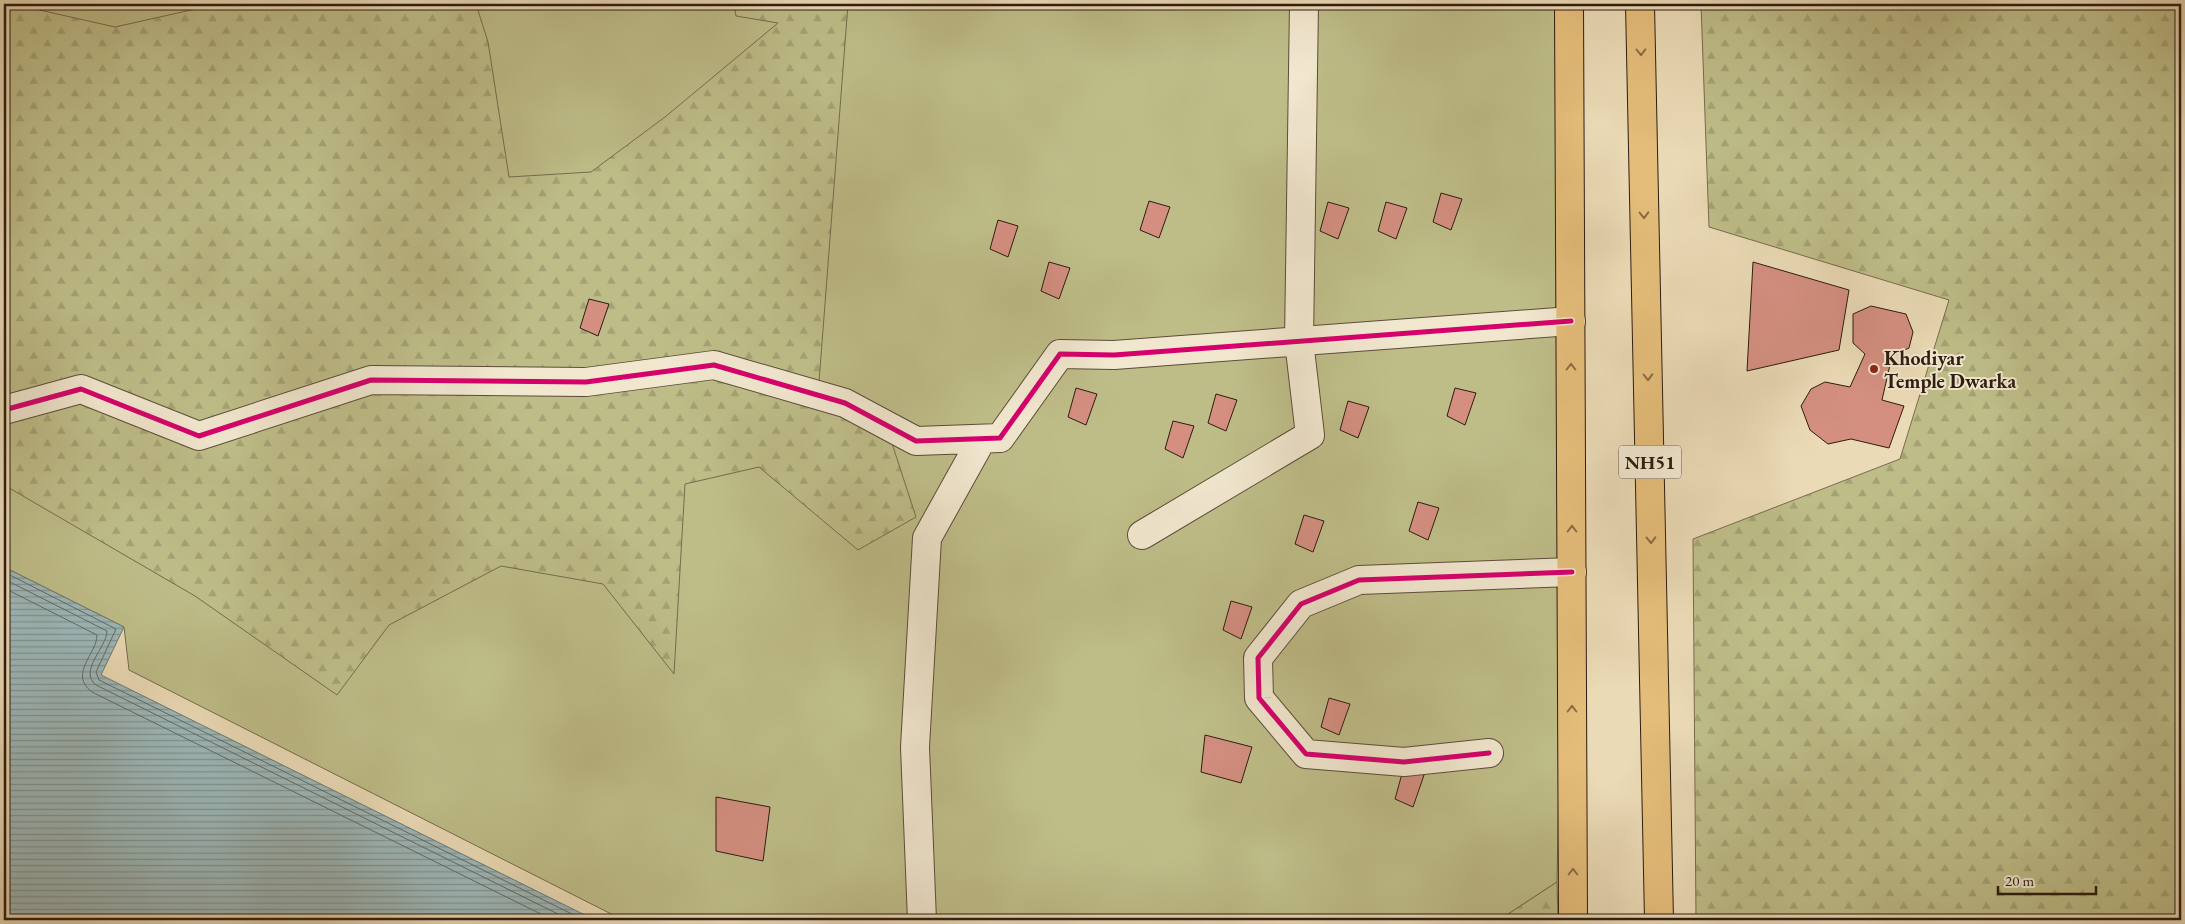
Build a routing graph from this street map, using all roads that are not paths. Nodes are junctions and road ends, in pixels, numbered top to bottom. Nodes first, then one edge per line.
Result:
1 (1304, 4) edge
2 (1569, 4) edge
3 (1640, 4) edge
4 (1570, 321) junction
5 (1299, 341) junction
6 (4, 410) edge
7 (982, 439) junction
8 (1142, 535) dead end
9 (1572, 572) junction
10 (1489, 752) dead end
11 (922, 920) edge
12 (1573, 920) edge
13 (1659, 920) edge

1 - 5 street
2 - 4 highway
3 -> 13 highway, NH51
4 - 5 street
9 -> 4 highway
5 - 7 street
5 - 8 street
6 - 7 street
7 - 11 street
9 - 10 street
12 -> 9 highway

